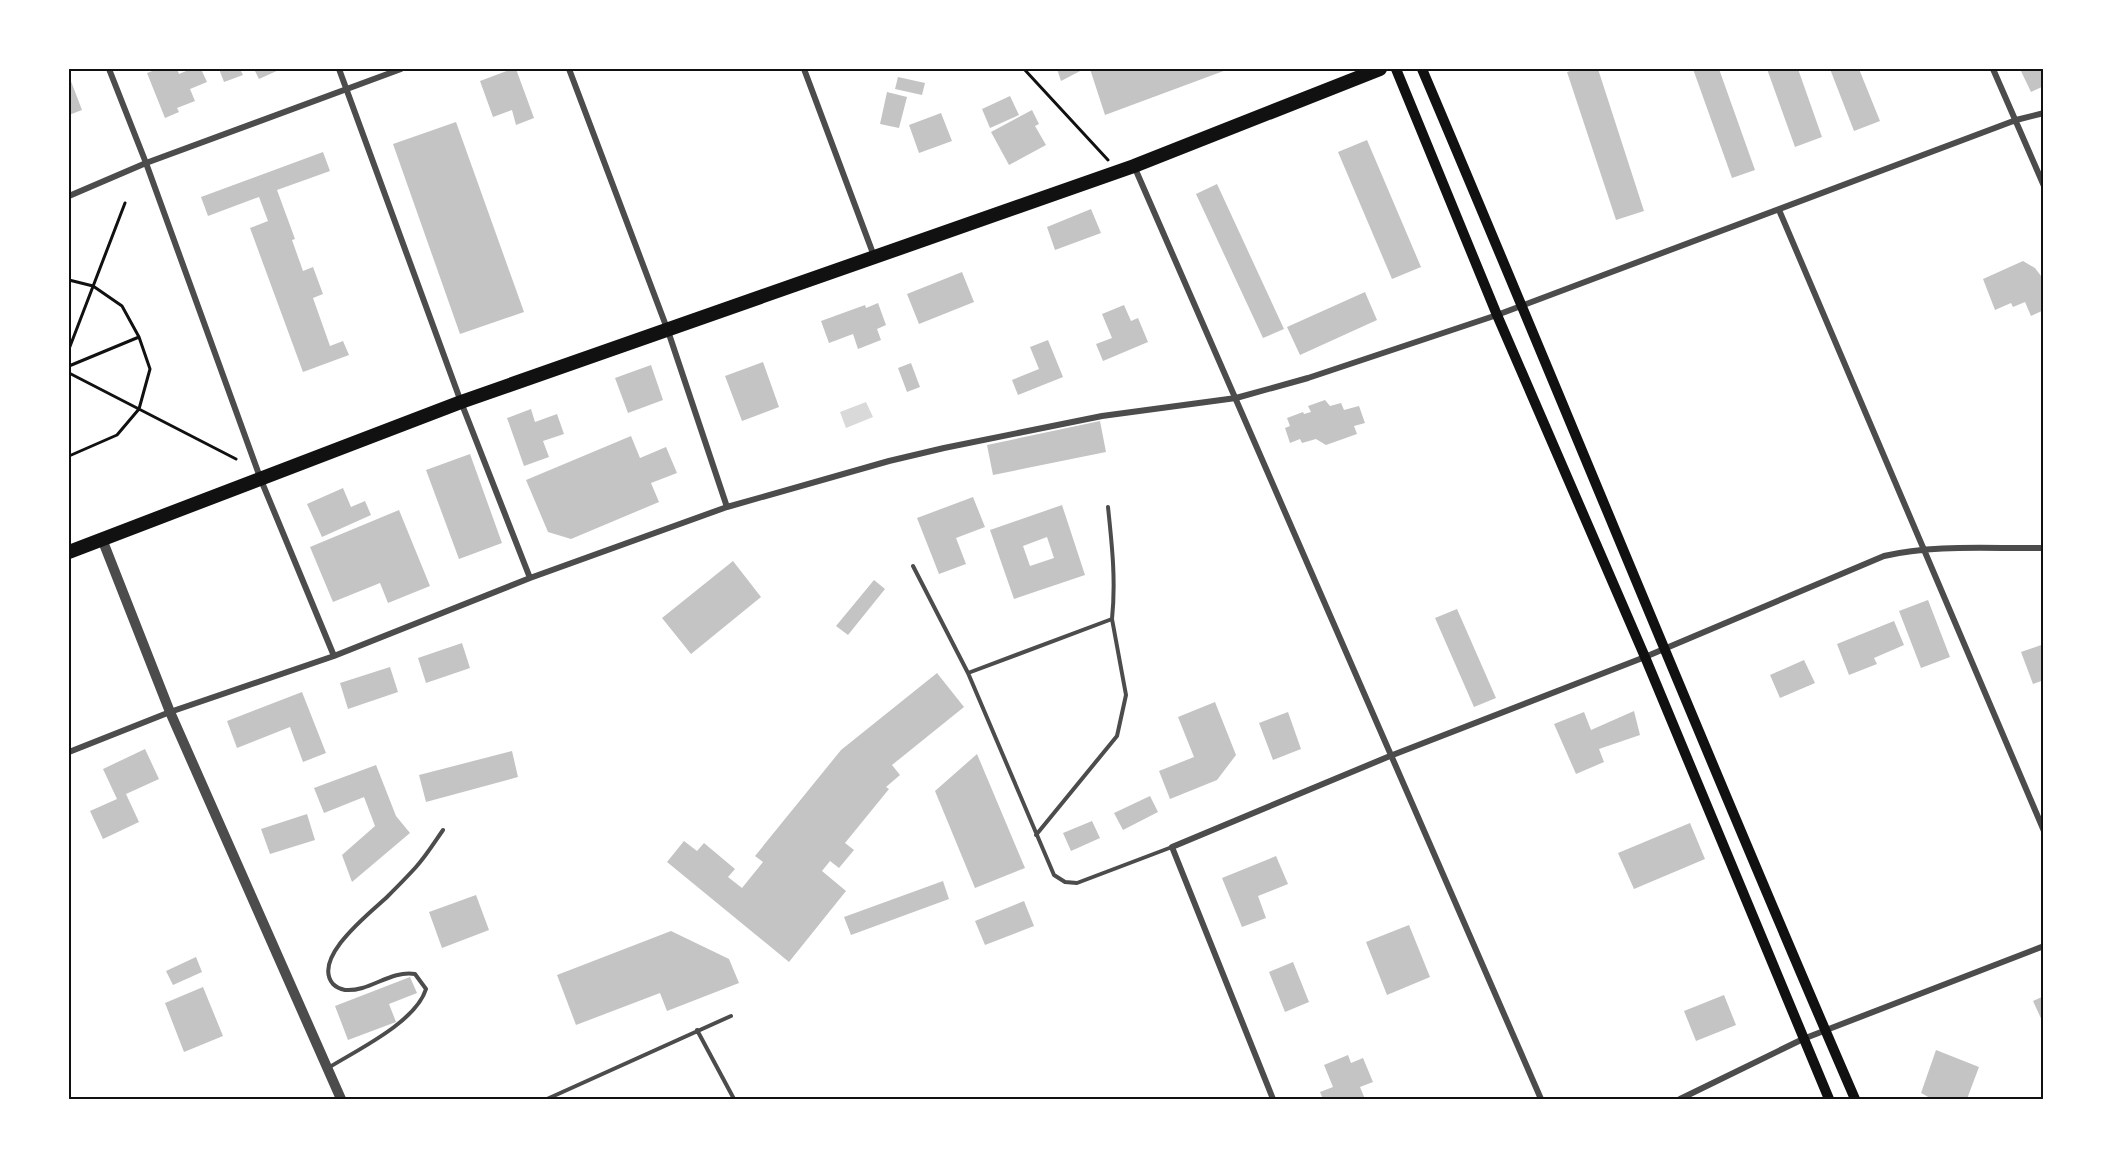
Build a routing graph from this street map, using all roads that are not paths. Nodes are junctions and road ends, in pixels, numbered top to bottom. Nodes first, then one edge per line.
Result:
1 (109, 69) edge
2 (339, 69) edge
3 (401, 69) edge
4 (569, 69) edge
5 (804, 69) edge
6 (1380, 69) edge
7 (1396, 69) edge
8 (1422, 69) edge
9 (1993, 69) edge
10 (346, 89) junction
11 (2044, 113) edge
12 (2016, 120) junction
13 (146, 163) junction
14 (1134, 166) junction
15 (2044, 186) edge
16 (69, 196) edge
17 (1779, 210) junction
18 (875, 257) junction
19 (1522, 304) junction
20 (1497, 315) junction
21 (668, 331) junction
22 (1236, 398) junction
23 (461, 402) junction
24 (261, 480) junction
25 (727, 507) junction
26 (1108, 507) dead end
27 (102, 539) junction
28 (2044, 548) edge
29 (1925, 550) junction
30 (69, 552) edge
31 (913, 566) dead end
32 (530, 578) junction
33 (1112, 620) junction
34 (1664, 649) junction
35 (334, 656) junction
36 (1645, 657) junction
37 (968, 673) junction
38 (170, 712) junction
39 (69, 752) edge
40 (1390, 756) junction
41 (443, 831) dead end
42 (2044, 831) edge
43 (1036, 835) junction
44 (1172, 847) junction
45 (2044, 946) edge
46 (731, 1016) dead end
47 (697, 1030) junction
48 (1826, 1030) junction
49 (1803, 1039) junction
50 (327, 1068) junction
51 (550, 1098) edge
52 (341, 1099) edge
53 (734, 1099) edge
54 (1273, 1099) edge
55 (1541, 1099) edge
56 (1680, 1099) edge
57 (1829, 1099) edge
58 (1855, 1099) edge

1 - 13 street
2 - 10 street
3 - 10 street
4 - 21 street
5 - 18 street
6 - 14 highway
7 - 20 main road
8 - 19 main road
9 - 12 street
10 - 13 street
10 - 23 street
11 - 12 street
12 - 15 street
12 - 17 street
13 - 16 street
13 - 24 street
14 - 18 highway
14 - 22 street
17 - 19 street
17 - 29 street
18 - 21 highway
19 - 20 street
19 - 34 main road
20 - 22 street
20 - 36 main road
21 - 23 highway
21 - 25 street
22 - 25 street
22 - 40 street
23 - 24 highway
23 - 32 street
24 - 27 highway
24 - 35 street
25 - 32 street
26 - 33 lane
27 - 30 highway
27 - 38 street
28 - 29 street
29 - 34 street
29 - 42 street
31 - 37 lane
32 - 35 street
33 - 37 lane
33 - 43 lane
34 - 36 street
34 - 48 main road
35 - 38 street
36 - 40 street
36 - 49 main road
37 - 43 lane
38 - 39 street
38 - 50 street
40 - 44 street
40 - 55 street
41 - 50 lane
43 - 44 lane
44 - 54 street
45 - 48 street
46 - 47 lane
47 - 51 lane
47 - 53 lane
48 - 49 street
48 - 58 main road
49 - 56 street
49 - 57 main road
50 - 52 street

